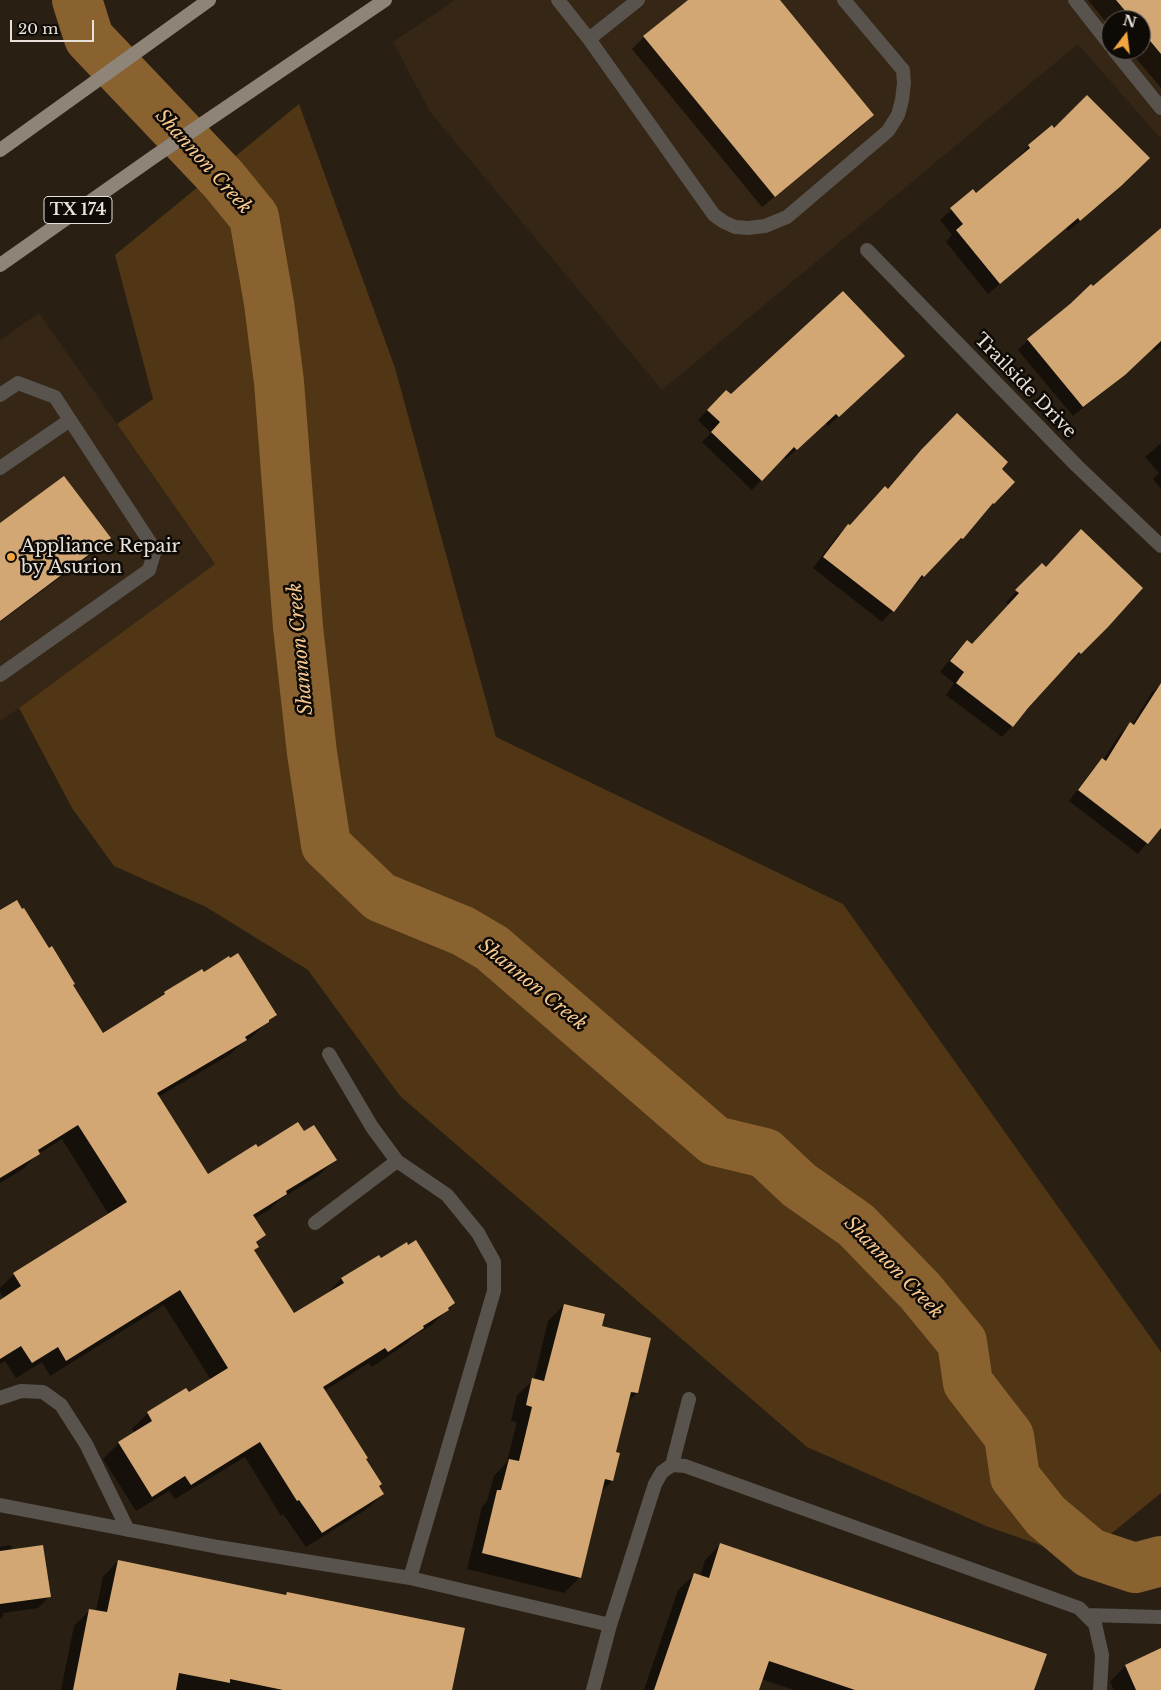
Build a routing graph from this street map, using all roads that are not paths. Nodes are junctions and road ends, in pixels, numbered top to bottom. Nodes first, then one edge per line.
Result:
1 (209, 0) edge
2 (385, 0) edge
3 (558, 0) edge
4 (638, 0) edge
5 (844, 0) edge
6 (1074, 0) edge
7 (1101, 34) edge
8 (588, 39) junction
9 (1122, 60) edge
10 (1161, 108) edge
11 (0, 150) edge
12 (867, 250) dead end
13 (0, 265) edge
14 (0, 395) edge
15 (70, 420) junction
16 (0, 468) edge
17 (1161, 546) edge
18 (0, 675) edge
19 (329, 1054) dead end
20 (397, 1161) junction
21 (315, 1223) dead end
22 (0, 1398) edge
23 (689, 1399) dead end
24 (672, 1465) junction
25 (0, 1505) edge
26 (128, 1530) junction
27 (410, 1578) junction
28 (1086, 1615) junction
29 (1161, 1617) edge
30 (610, 1625) junction
31 (593, 1690) edge
32 (1100, 1690) edge

1 - 11 main road
2 - 13 main road, TX 174
3 - 8 street
4 - 8 street
5 - 8 street
6 - 7 street
9 - 10 street
12 - 17 street, Trailside Drive
14 - 15 street
15 - 16 street
15 - 18 street
19 - 20 street
20 - 21 street
20 - 27 street
22 - 26 street
23 - 24 street
24 - 28 street
24 - 30 street
25 - 26 street
26 - 27 street
27 - 30 street
28 - 29 street
28 - 32 street
30 - 31 street

